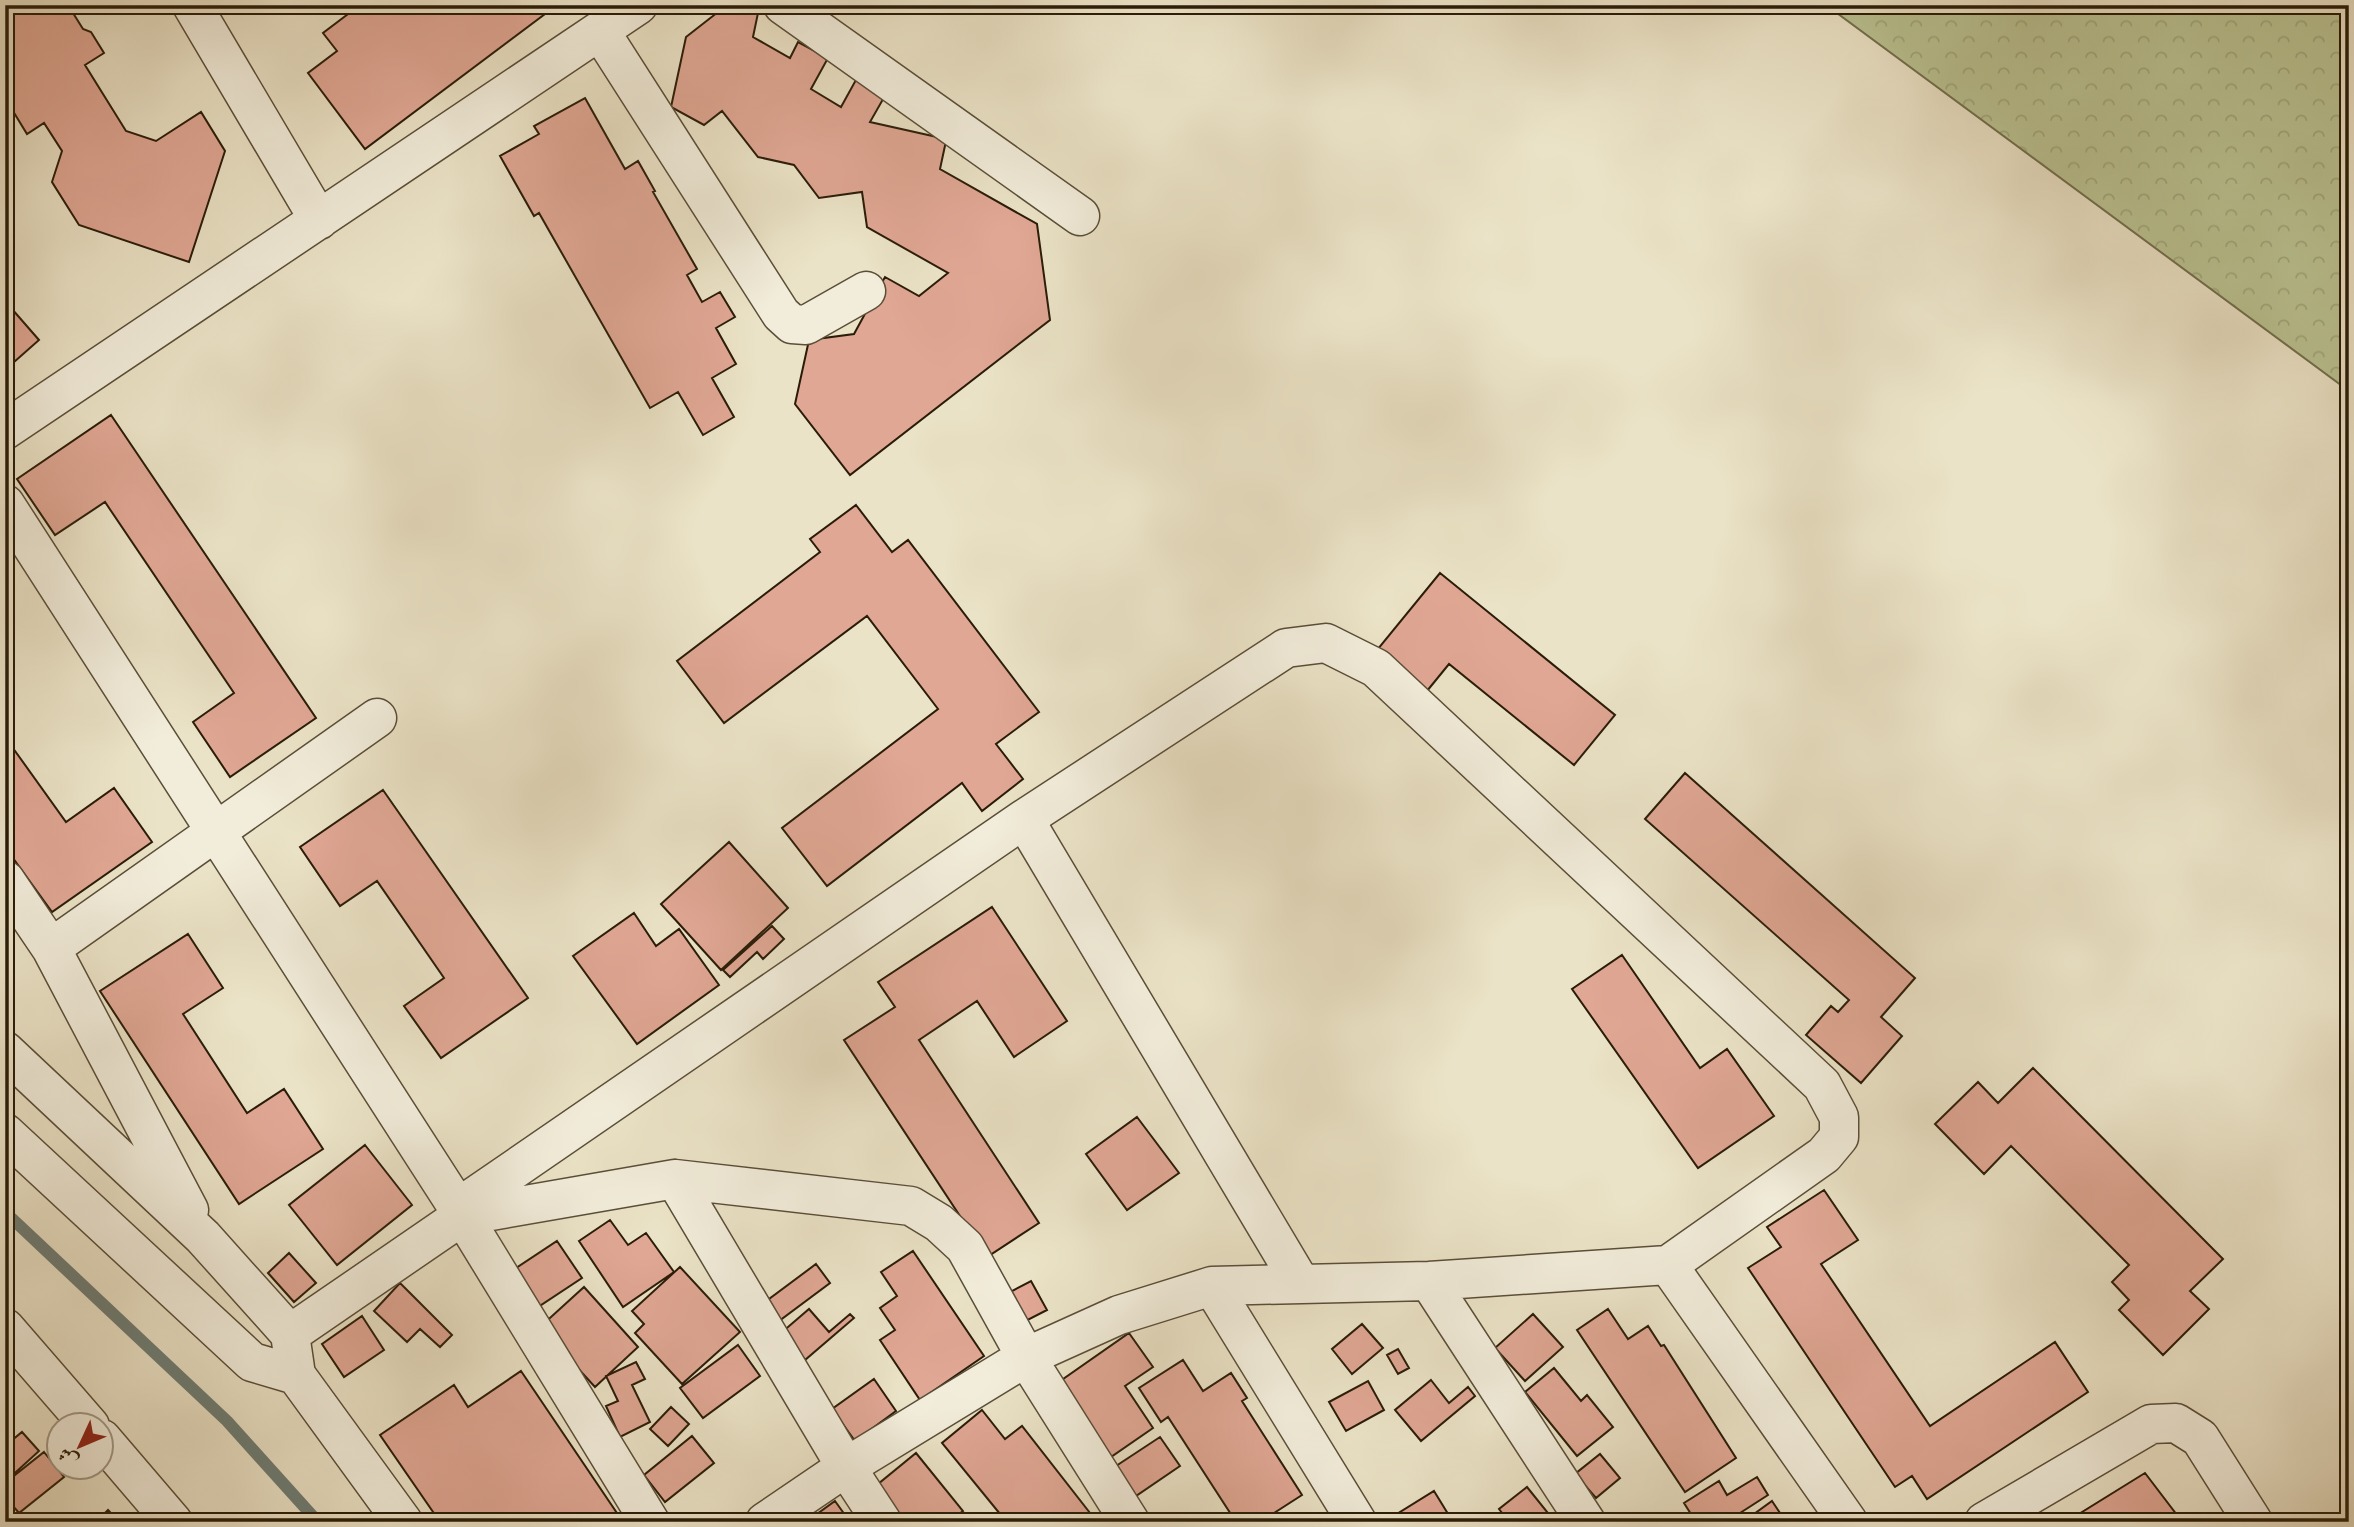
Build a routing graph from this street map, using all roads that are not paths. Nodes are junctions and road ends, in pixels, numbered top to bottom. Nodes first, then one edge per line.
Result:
1 (192, 5) edge
2 (638, 5) edge
3 (783, 5) edge
4 (600, 31) junction
5 (1080, 216) dead end
6 (319, 220) junction
7 (866, 290) dead end
8 (5, 430) edge
9 (5, 503) edge
10 (377, 718) dead end
11 (1024, 819) junction
12 (217, 833) junction
13 (5, 880) edge
14 (51, 948) junction
15 (5, 1051) edge
16 (5, 1133) edge
17 (675, 1180) junction
18 (460, 1212) junction
19 (202, 1237) junction
20 (1668, 1265) junction
21 (1429, 1281) junction
22 (1301, 1284) junction
23 (1212, 1286) junction
24 (5, 1328) edge
25 (290, 1334) junction
26 (1026, 1357) junction
27 (296, 1375) junction
28 (78, 1412) edge
29 (116, 1455) edge
30 (846, 1467) junction
31 (173, 1522) edge
32 (403, 1522) edge
33 (650, 1522) edge
34 (765, 1522) edge
35 (882, 1522) edge
36 (1130, 1522) edge
37 (1357, 1522) edge
38 (1586, 1522) edge
39 (1848, 1522) edge
40 (1984, 1522) edge
41 (2253, 1522) edge

1 - 6 street
2 - 4 street
3 - 5 street
4 - 6 street
4 - 7 street
6 - 8 street
9 - 12 street
10 - 12 street
11 - 18 street
11 - 20 street
11 - 22 street
12 - 14 street
12 - 18 street
13 - 14 street
14 - 19 street
15 - 19 street
16 - 27 street
17 - 18 street
17 - 26 street
17 - 30 street
18 - 25 street
18 - 33 street
19 - 25 street
20 - 21 street
20 - 39 street
21 - 22 street
21 - 38 street
22 - 23 street
23 - 26 street
23 - 37 street
24 - 28 street
25 - 27 street
26 - 30 street
26 - 36 street
27 - 32 street
29 - 31 street
30 - 34 street
30 - 35 street
40 - 41 street

